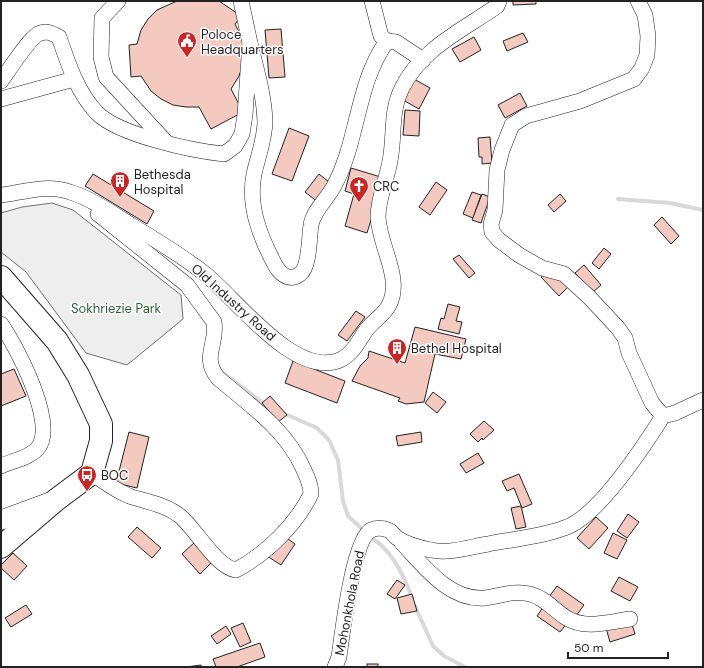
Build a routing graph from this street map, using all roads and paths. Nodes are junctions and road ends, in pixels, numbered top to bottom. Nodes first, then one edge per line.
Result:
1 (118, 1) edge
2 (242, 1) edge
3 (372, 1) edge
4 (499, 1) edge
5 (638, 1) edge
6 (387, 41) junction
7 (250, 43) junction
8 (423, 60) junction
9 (74, 79) junction
10 (1, 81) edge
11 (1, 99) edge
12 (165, 142) junction
13 (1, 195) edge
14 (81, 196) junction
15 (1, 277) edge
16 (1, 324) edge
17 (703, 400) edge
18 (663, 416) junction
19 (1, 466) edge
20 (92, 473) junction
21 (56, 500) junction
22 (1, 520) edge
23 (397, 538) junction
24 (1, 547) edge
25 (630, 619) dead end
26 (335, 667) edge

1 - 12 street
2 - 7 street
3 - 6 street
4 - 8 street, Old Industry Road
5 - 18 street
6 - 7 street
6 - 8 street
7 - 12 street
8 - 14 street, Old Industry Road
9 - 10 street
9 - 11 street
9 - 12 street
13 - 14 street, Old Industry Road
14 - 20 street
15 - 20 highway
16 - 19 street
17 - 18 street
18 - 23 street, Mohonkhola Road
20 - 21 highway
21 - 22 main road
21 - 24 highway
23 - 25 street
23 - 26 street, Mohonkhola Road

